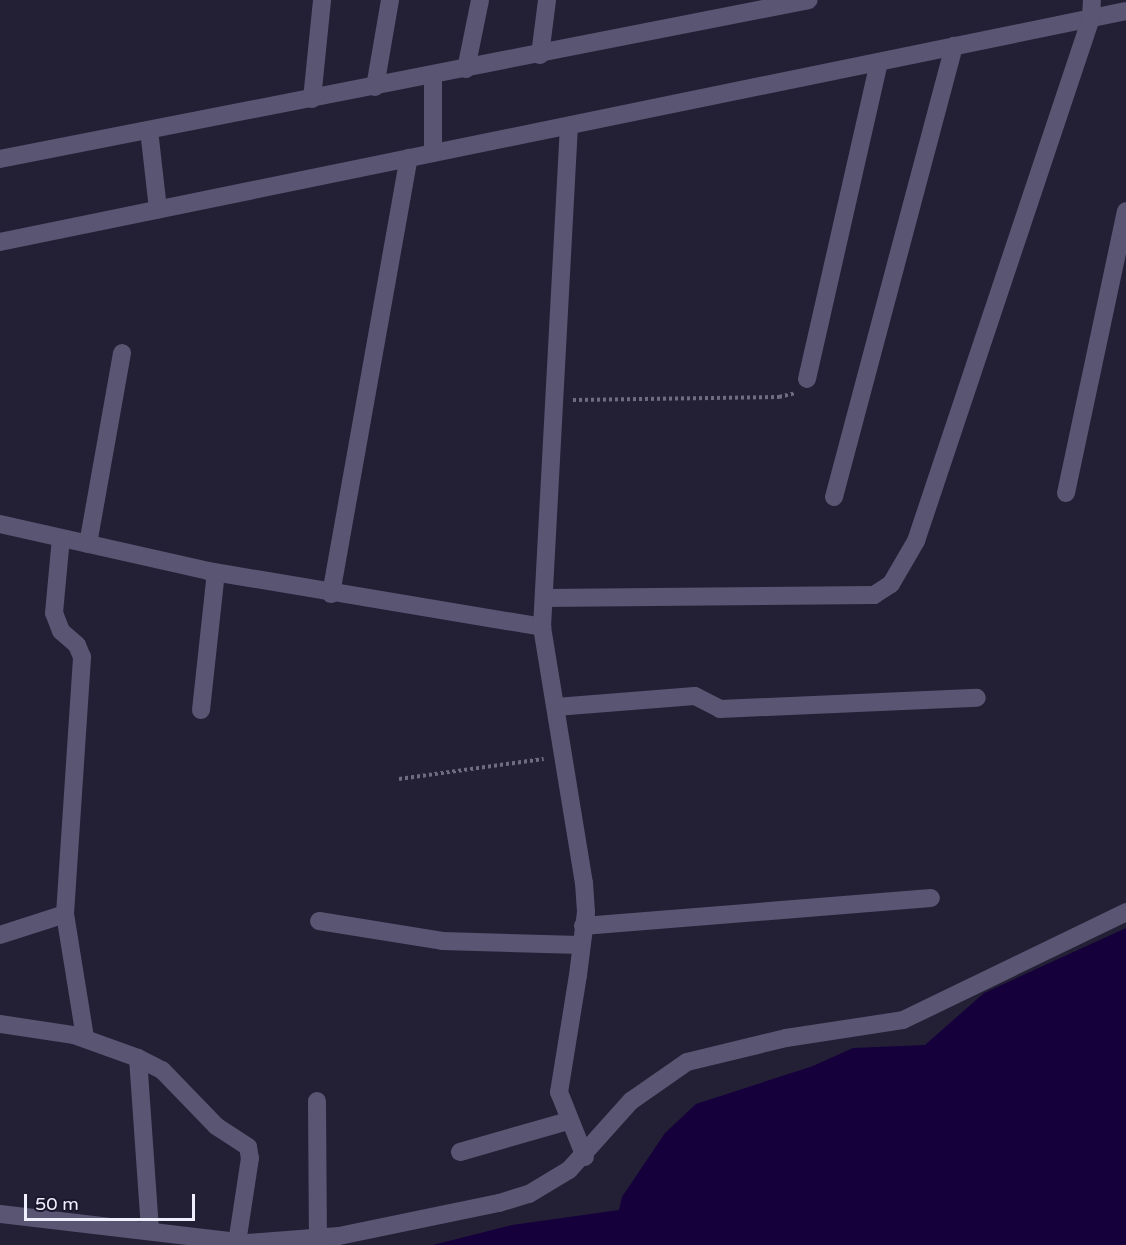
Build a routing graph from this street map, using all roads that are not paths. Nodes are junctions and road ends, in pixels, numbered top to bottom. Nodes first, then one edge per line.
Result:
1 (322, 0) edge
2 (390, 0) edge
3 (480, 0) edge
4 (547, 0) edge
5 (809, 0) edge
6 (1092, 9) edge
7 (1126, 11) edge
8 (954, 46) junction
9 (540, 55) junction
10 (879, 62) junction
11 (466, 69) junction
12 (433, 76) junction
13 (375, 87) junction
14 (312, 99) junction
15 (569, 126) junction
16 (150, 139) junction
17 (433, 153) junction
18 (409, 158) junction
19 (0, 159) edge
20 (158, 209) junction
21 (1126, 212) edge
22 (0, 242) edge
23 (123, 353) dead end
24 (807, 379) road end
25 (1066, 493) dead end
26 (834, 497) dead end
27 (0, 524) edge
28 (61, 538) junction
29 (88, 544) junction
30 (216, 573) junction
31 (331, 594) junction
32 (544, 598) junction
33 (542, 627) junction
34 (977, 698) dead end
35 (556, 707) junction
36 (201, 710) dead end
37 (932, 898) dead end
38 (1126, 912) edge
39 (65, 914) junction
40 (319, 921) dead end
41 (583, 926) junction
42 (0, 935) edge
43 (580, 945) junction
44 (0, 1024) edge
45 (85, 1038) junction
46 (138, 1058) junction
47 (317, 1101) dead end
48 (568, 1121) junction
49 (460, 1152) dead end
50 (585, 1157) junction
51 (0, 1214) edge
52 (150, 1232) junction
53 (318, 1239) junction
54 (237, 1243) junction

1 - 14 street
2 - 13 street
3 - 11 street
4 - 9 street
5 - 9 street
6 - 7 street
6 - 8 street
6 - 32 street
8 - 10 street
8 - 26 street
9 - 11 street
10 - 15 street
10 - 24 street
11 - 12 street
12 - 13 street
12 - 17 street
13 - 14 street
14 - 16 street
15 - 17 street
15 - 32 street
16 - 19 street
16 - 20 street
17 - 18 street
18 - 20 street
18 - 31 street
20 - 22 street
21 - 25 street
23 - 29 street
27 - 28 street
28 - 29 street
28 - 39 street
29 - 30 street
30 - 31 street
30 - 36 street
31 - 33 street
32 - 33 street
33 - 35 street
34 - 35 street
35 - 41 street
37 - 41 street
38 - 50 street
39 - 42 street
39 - 45 street
40 - 43 street
41 - 43 street
43 - 48 street
44 - 45 street
45 - 46 street
46 - 52 street
46 - 54 street
47 - 53 street
48 - 49 street
48 - 50 street
50 - 53 street
51 - 52 street
52 - 54 street
53 - 54 street

